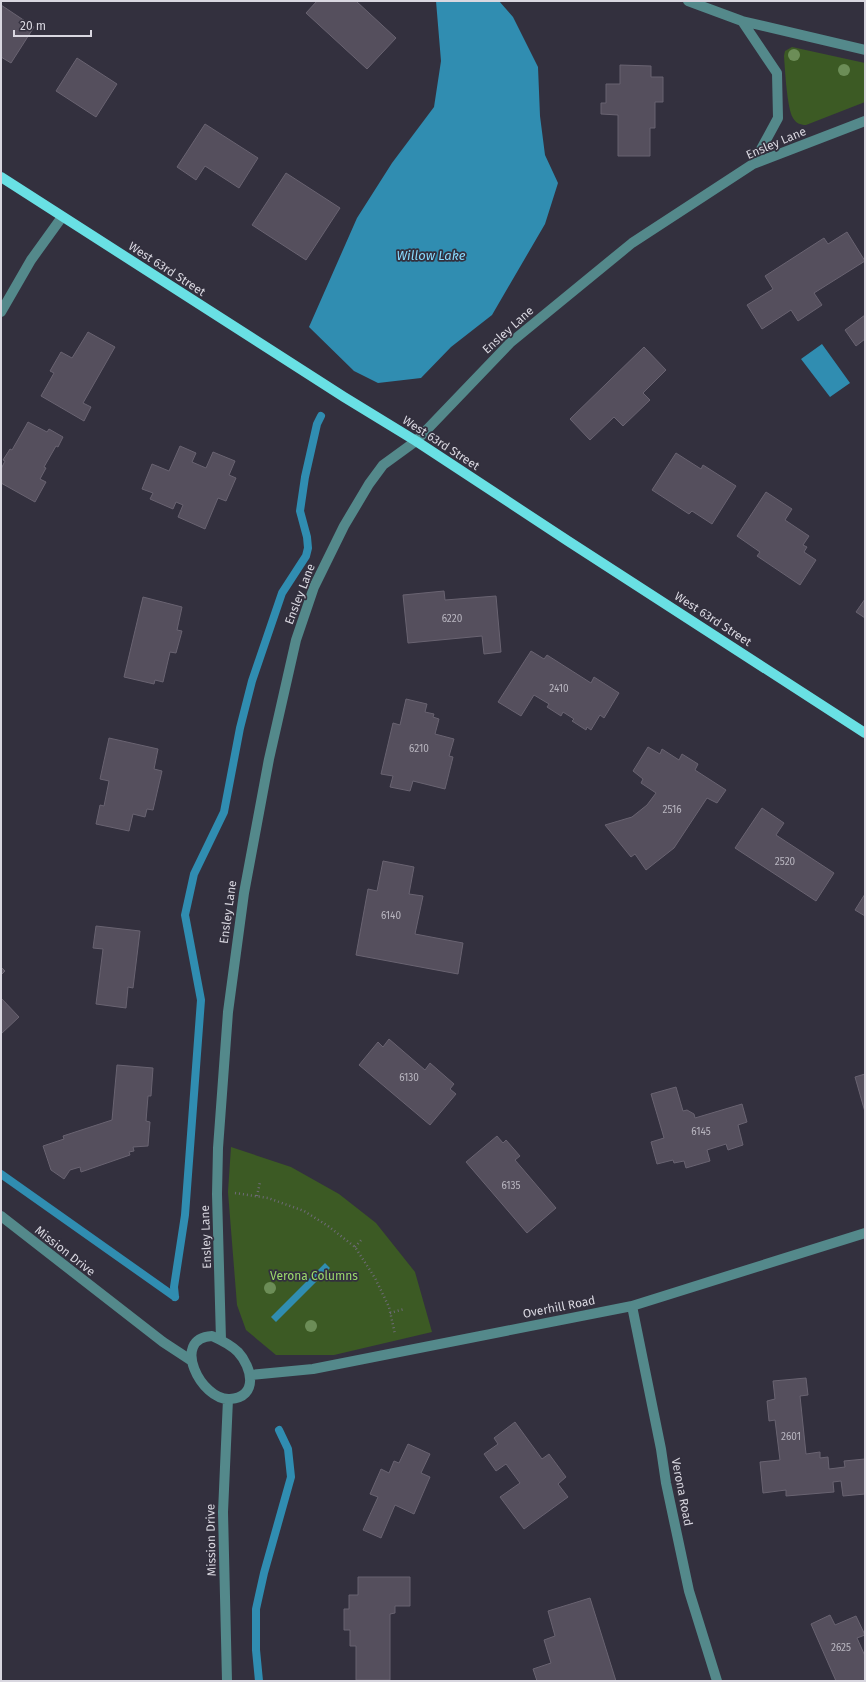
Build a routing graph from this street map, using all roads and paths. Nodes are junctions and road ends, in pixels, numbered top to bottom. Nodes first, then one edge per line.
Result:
1 (688, 1) edge
2 (742, 21) junction
3 (865, 50) edge
4 (865, 121) edge
5 (753, 164) junction
6 (1, 177) edge
7 (62, 217) junction
8 (1, 312) edge
9 (416, 441) junction
10 (865, 732) edge
11 (260, 1182) dead end
12 (228, 1192) dead end
13 (257, 1196) junction
14 (1, 1216) edge
15 (865, 1233) edge
16 (363, 1238) dead end
17 (355, 1247) junction
18 (632, 1306) junction
19 (404, 1309) dead end
20 (390, 1313) junction
21 (221, 1340) junction
22 (397, 1340) dead end
23 (192, 1361) junction
24 (250, 1375) junction
25 (228, 1399) junction
26 (227, 1681) edge
27 (717, 1681) edge

1 - 2 street
2 - 3 street
2 - 5 street
4 - 5 street, Ensley Lane
5 - 9 street, Ensley Lane
6 - 7 main road, West 63rd Street
7 - 8 street
7 - 9 main road, West 63rd Street
9 - 10 main road, West 63rd Street
9 - 21 street, Ensley Lane
11 - 13 path
12 - 13 path
13 - 17 path
14 - 23 street, Mission Drive
15 - 18 street, Overhill Road
16 - 17 path
17 - 20 path
18 - 24 street, Overhill Road
18 - 27 street, Verona Road
19 - 20 path
20 - 22 path
21 - 23 street
21 - 24 street
23 - 25 street
24 - 25 street
25 - 26 street, Mission Drive

